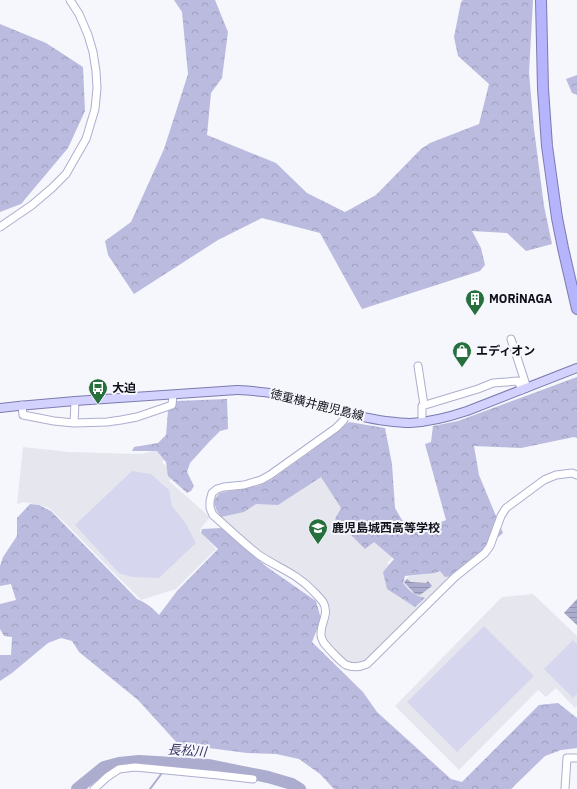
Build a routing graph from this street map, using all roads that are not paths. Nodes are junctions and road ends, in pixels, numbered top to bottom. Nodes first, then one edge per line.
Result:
1 (70, 0) edge
2 (541, 0) edge
3 (547, 0) edge
4 (542, 38) junction
5 (0, 227) edge
6 (561, 237) junction
7 (577, 278) edge
8 (577, 309) edge
9 (511, 339) dead end
10 (418, 366) dead end
11 (577, 368) edge
12 (524, 389) junction
13 (174, 394) junction
14 (75, 401) junction
15 (22, 405) junction
16 (424, 405) junction
17 (0, 408) edge
18 (348, 414) junction
19 (422, 422) junction
20 (74, 423) junction
21 (577, 475) edge
22 (577, 758) edge
23 (253, 780) dead end
24 (94, 789) edge
25 (565, 789) edge

1 - 5 street
2 - 4 highway
3 - 4 highway
4 - 6 highway
6 - 7 highway
6 - 8 highway
9 - 12 street
10 - 16 street
11 - 12 main road, 徳重横井鹿児島線
12 - 16 street
12 - 19 main road, 徳重横井鹿児島線
13 - 14 main road, 徳重横井鹿児島線
13 - 18 main road, 徳重横井鹿児島線
13 - 20 street
14 - 15 main road, 徳重横井鹿児島線
14 - 20 street
15 - 17 main road, 徳重横井鹿児島線
15 - 20 street
16 - 19 street
18 - 19 main road, 徳重横井鹿児島線
18 - 21 street
22 - 25 street
23 - 24 street

